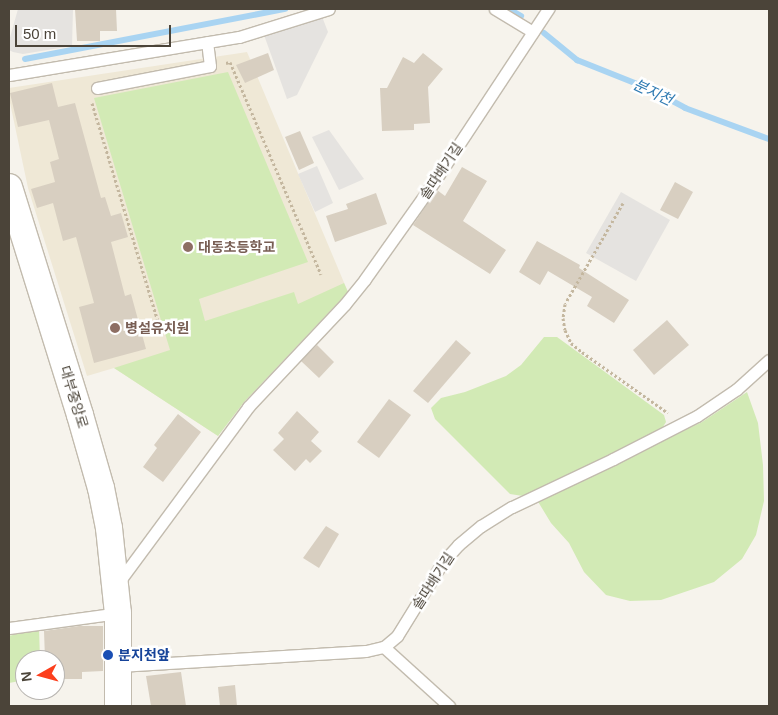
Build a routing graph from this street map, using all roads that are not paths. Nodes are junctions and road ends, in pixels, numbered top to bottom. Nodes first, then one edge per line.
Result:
1 (329, 9) edge
2 (495, 9) edge
3 (548, 9) edge
4 (533, 32) junction
5 (207, 42) junction
6 (9, 75) edge
7 (97, 88) road end
8 (9, 187) edge
9 (769, 360) edge
10 (117, 585) junction
11 (118, 612) junction
12 (9, 628) edge
13 (384, 647) junction
14 (119, 666) junction
15 (118, 706) edge
16 (449, 706) edge

1 - 5 lane
2 - 4 lane
3 - 4 lane, 솔따배기길
4 - 10 lane, 솔따배기길
5 - 6 lane
5 - 7 lane
8 - 10 street, 대부중앙로
9 - 13 lane, 솔따배기길
10 - 11 street, 대부중앙로
11 - 12 lane
11 - 14 street, 대부중앙로
13 - 14 lane
13 - 16 lane
14 - 15 street, 대부중앙로

